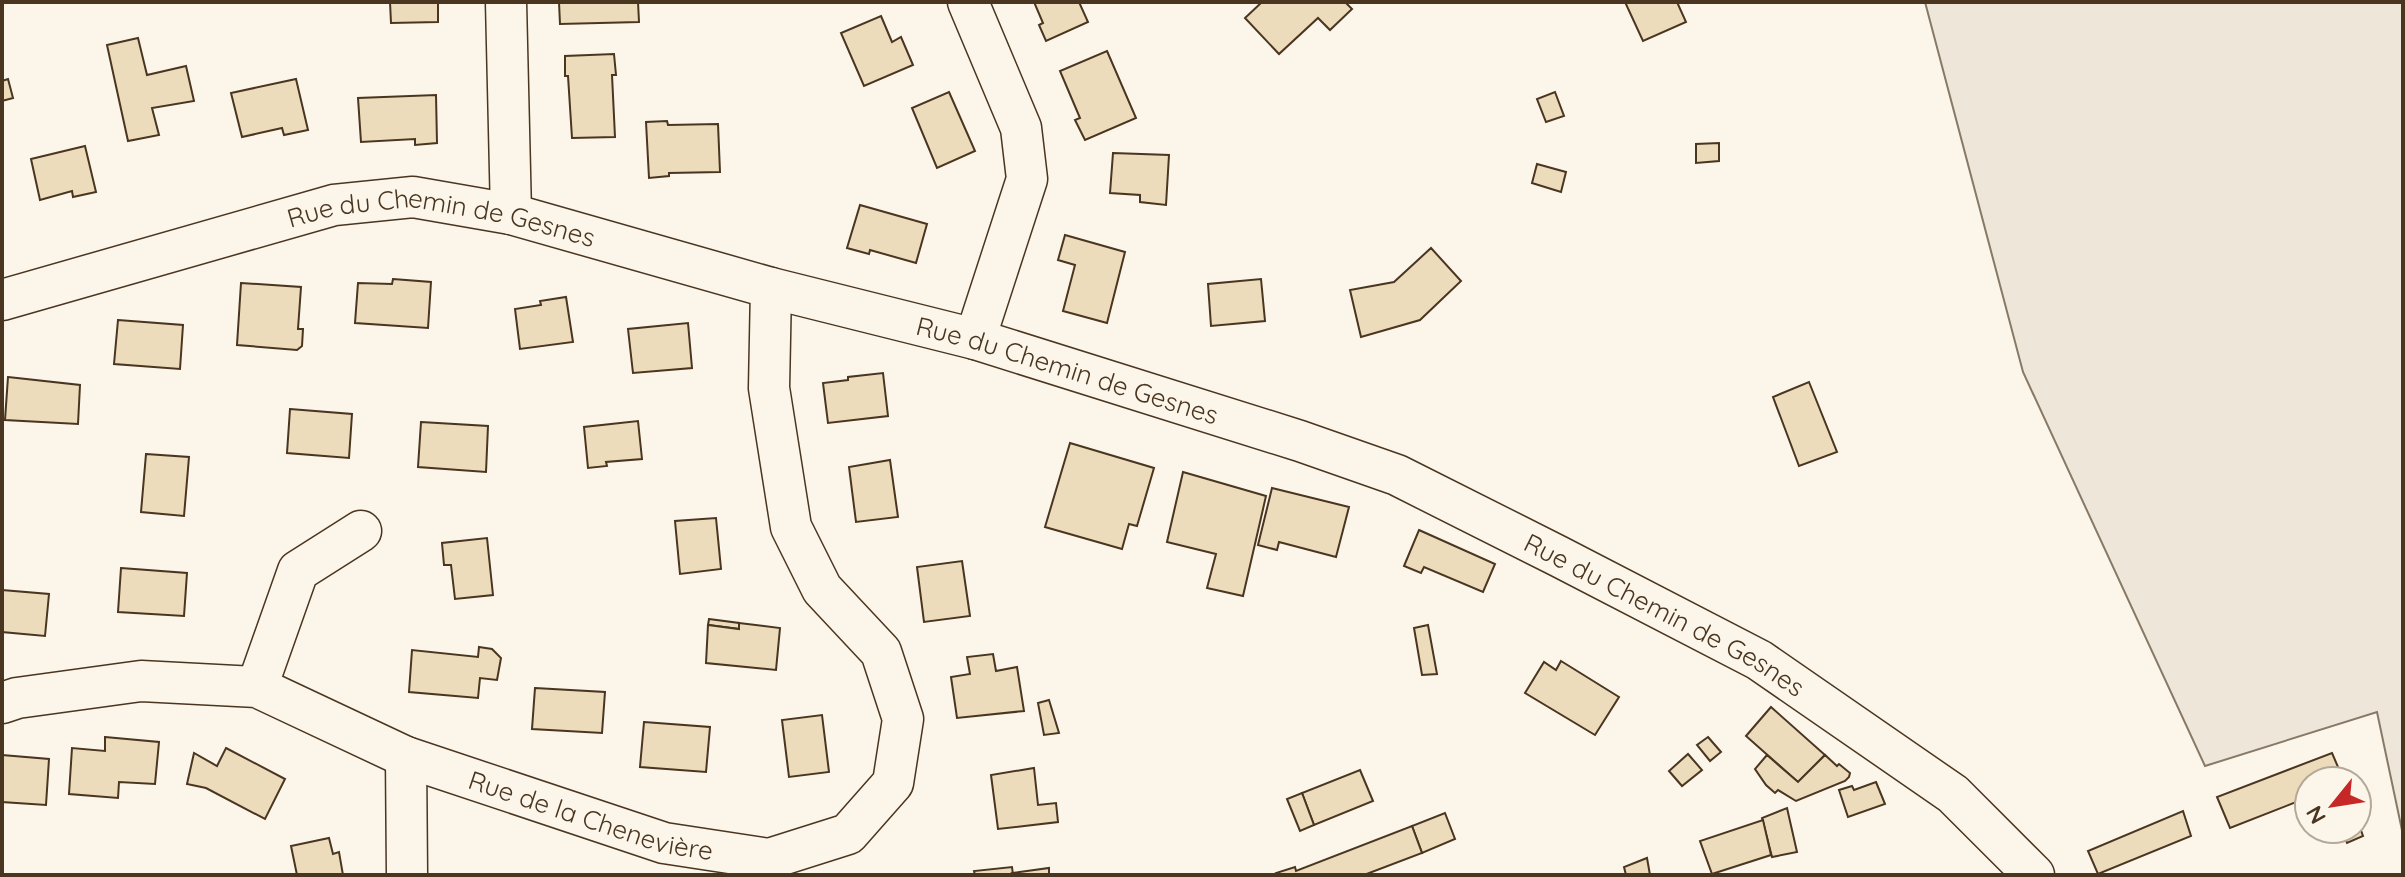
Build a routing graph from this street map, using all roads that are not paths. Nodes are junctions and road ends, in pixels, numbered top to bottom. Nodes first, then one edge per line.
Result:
1 (506, 2) edge
2 (968, 2) edge
3 (511, 214) junction
4 (771, 288) junction
5 (2, 300) edge
6 (975, 339) junction
7 (361, 531) dead end
8 (257, 687) junction
9 (2, 703) edge
10 (406, 757) junction
11 (407, 875) edge
12 (2034, 875) edge

1 - 3 street
2 - 6 street
3 - 4 street, Rue du Chemin de Gesnes
3 - 5 street, Rue du Chemin de Gesnes
4 - 6 street, Rue du Chemin de Gesnes
4 - 10 street, Rue de la Chenevière
6 - 12 street, Rue du Chemin de Gesnes
7 - 8 street
8 - 9 street, Rue de la Chenevière
8 - 10 street, Rue de la Chenevière
10 - 11 street

